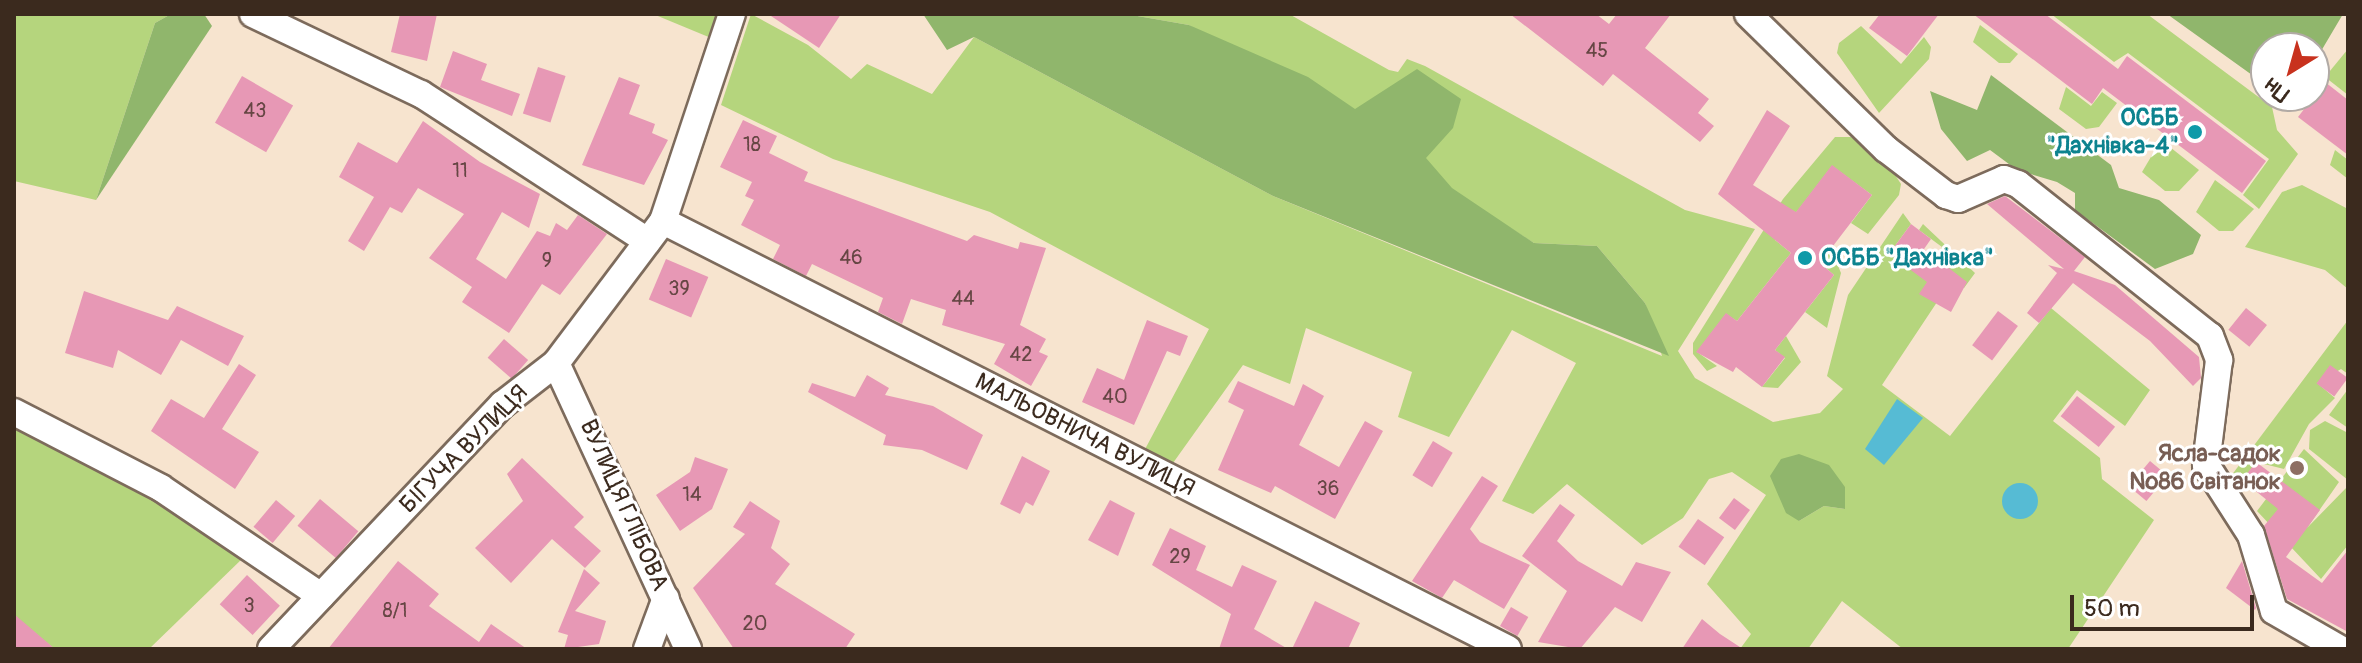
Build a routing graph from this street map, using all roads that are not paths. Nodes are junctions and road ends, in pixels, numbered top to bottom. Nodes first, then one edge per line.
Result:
1 (253, 14) edge
2 (732, 14) edge
3 (1748, 14) edge
4 (655, 231) junction
5 (556, 363) junction
6 (14, 412) edge
7 (321, 596) junction
8 (666, 598) junction
9 (271, 649) edge
10 (647, 649) edge
11 (688, 649) edge
12 (1508, 649) edge
13 (2340, 649) edge

1 - 4 street
2 - 4 street, БІГУЧА ВУЛИЦЯ
3 - 13 street
4 - 5 street, БІГУЧА ВУЛИЦЯ
4 - 12 street, МАЛЬОВНИЧА ВУЛИЦЯ
5 - 7 street, БІГУЧА ВУЛИЦЯ
5 - 8 street, ВУЛИЦЯ ГЛІБОВА
6 - 7 street
7 - 9 street, БІГУЧА ВУЛИЦЯ
8 - 10 street
8 - 11 street, ВУЛИЦЯ ГЛІБОВА

